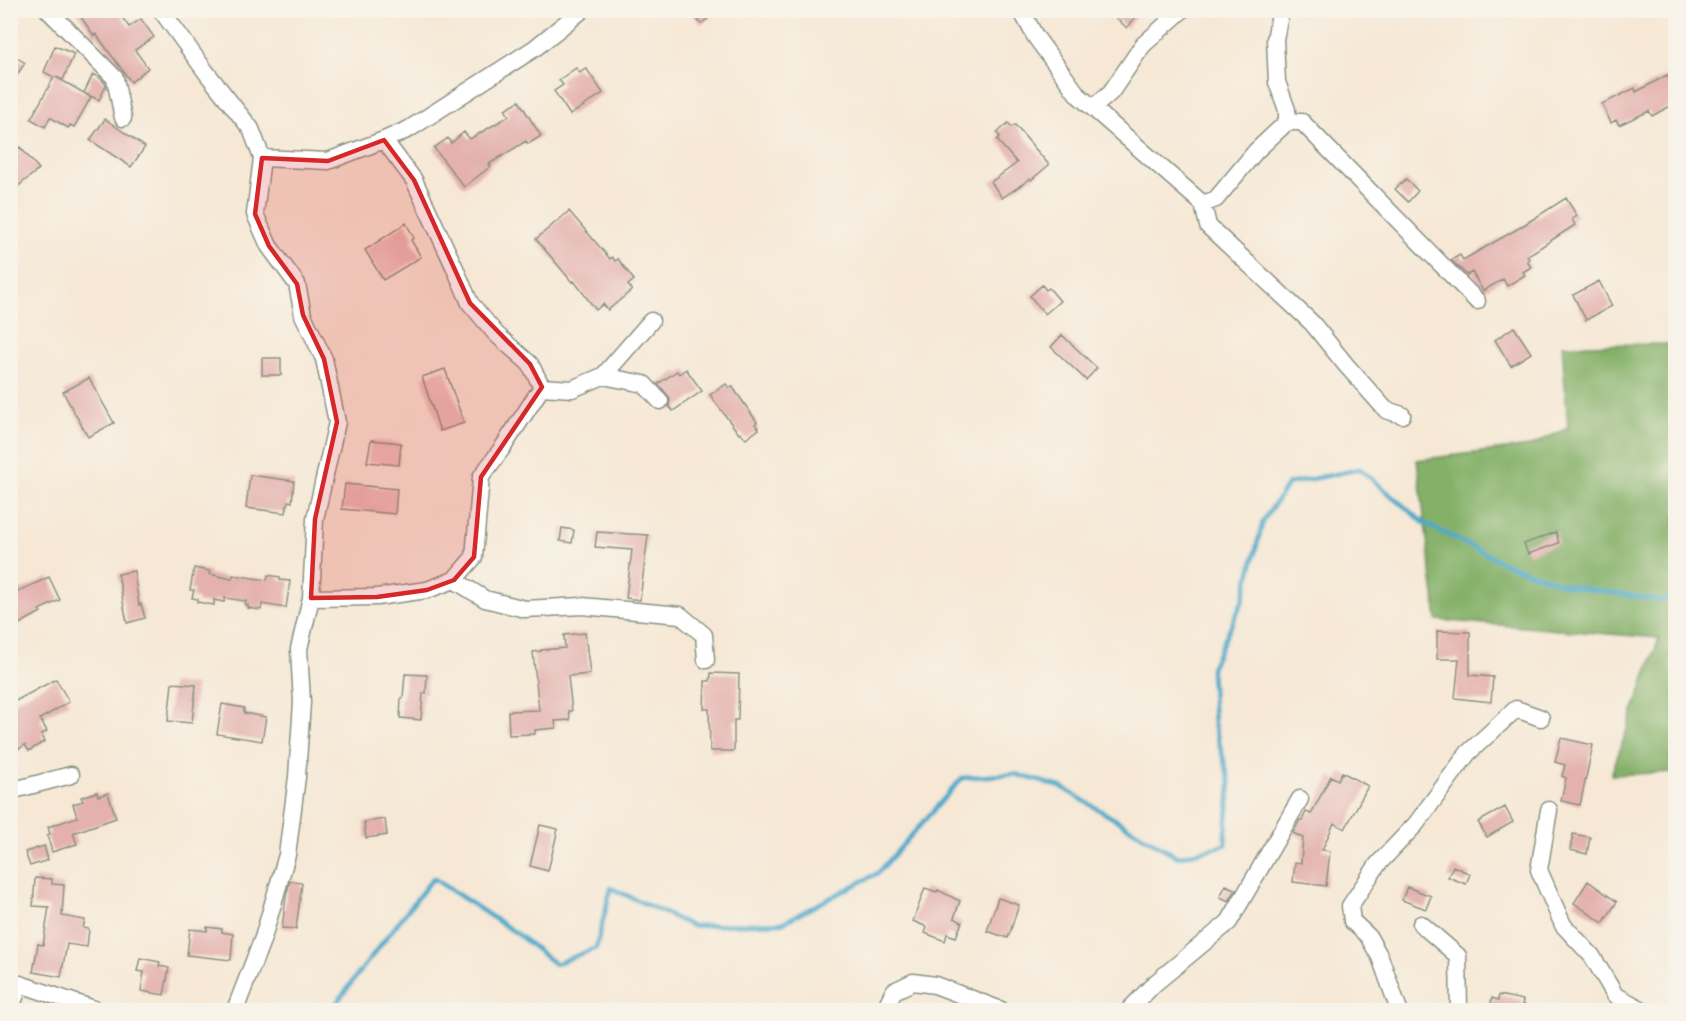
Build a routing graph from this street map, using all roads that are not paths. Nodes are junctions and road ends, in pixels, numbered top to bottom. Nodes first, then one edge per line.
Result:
1 (48, 10) edge
2 (161, 10) edge
3 (582, 10) edge
4 (1021, 10) edge
5 (1182, 10) edge
6 (1281, 10) edge
7 (1093, 108) junction
8 (123, 118) dead end
9 (1287, 122) junction
10 (384, 140) junction
11 (262, 158) junction
12 (1203, 204) junction
13 (1477, 302) dead end
14 (651, 321) dead end
15 (603, 376) junction
16 (542, 387) junction
17 (660, 401) dead end
18 (1402, 415) dead end
19 (454, 580) junction
20 (311, 598) junction
21 (706, 660) dead end
22 (1541, 718) dead end
23 (71, 775) dead end
24 (10, 791) edge
25 (1300, 799) dead end
26 (1549, 810) dead end
27 (1421, 924) dead end
28 (15, 983) edge
29 (10, 1010) edge
30 (97, 1011) edge
31 (235, 1011) edge
32 (884, 1011) edge
33 (1001, 1011) edge
34 (1129, 1011) edge
35 (1399, 1011) edge
36 (1459, 1011) edge
37 (1642, 1011) edge

1 - 8 street
2 - 11 street
3 - 10 street
4 - 7 street
5 - 7 street
6 - 9 street
7 - 12 street
9 - 12 street
9 - 13 street
10 - 11 street
10 - 16 street
11 - 20 street
12 - 18 street
14 - 15 street
15 - 16 street
15 - 17 street
16 - 19 street
19 - 20 street
19 - 21 street
20 - 31 street
22 - 35 street
23 - 24 street
25 - 34 street
26 - 37 street
27 - 36 street
28 - 29 street
28 - 30 street
32 - 33 street

